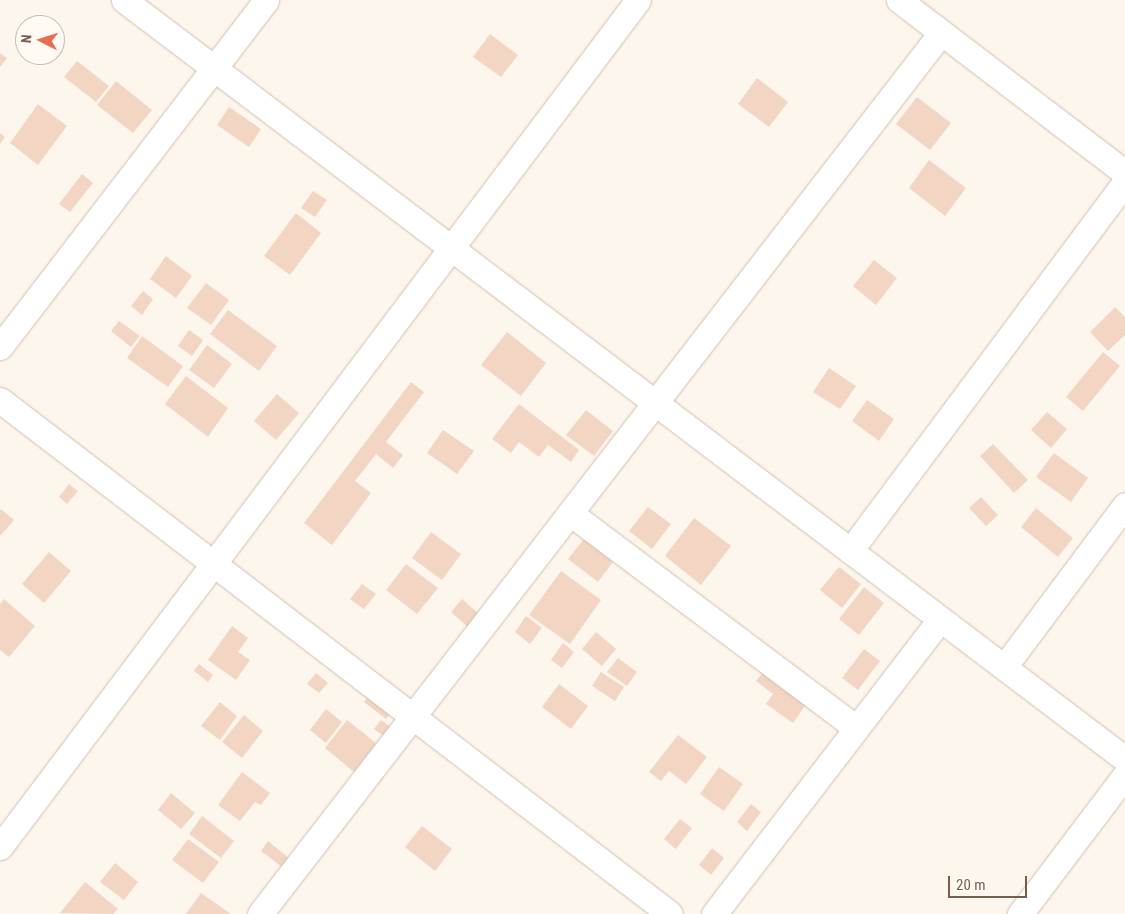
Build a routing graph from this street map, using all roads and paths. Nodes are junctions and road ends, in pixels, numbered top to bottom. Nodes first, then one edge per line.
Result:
1 (124, 0) edge
2 (266, 0) edge
3 (638, 0) edge
4 (898, 0) edge
5 (941, 33) junction
6 (214, 68) junction
7 (1125, 173) edge
8 (1125, 182) edge
9 (451, 248) junction
10 (0, 347) edge
11 (0, 400) edge
12 (655, 403) junction
13 (1125, 505) edge
14 (570, 513) junction
15 (850, 551) junction
16 (213, 564) junction
17 (940, 619) junction
18 (1004, 667) junction
19 (413, 716) junction
20 (856, 728) junction
21 (1125, 759) edge
22 (1125, 775) edge
23 (0, 847) edge
24 (260, 914) edge
25 (670, 914) edge
26 (714, 914) edge
27 (1020, 914) edge

1 - 6 street
2 - 6 street
3 - 9 street
4 - 5 street
5 - 7 street
5 - 12 street
6 - 9 street
6 - 10 street
8 - 15 street
9 - 12 street
9 - 16 street
11 - 16 street
12 - 14 street
12 - 15 street
13 - 18 street
14 - 19 street
14 - 20 street
15 - 17 street
16 - 19 street
16 - 23 street
17 - 18 street
17 - 20 street
18 - 21 street
19 - 24 street
19 - 25 street
20 - 26 street
22 - 27 street

